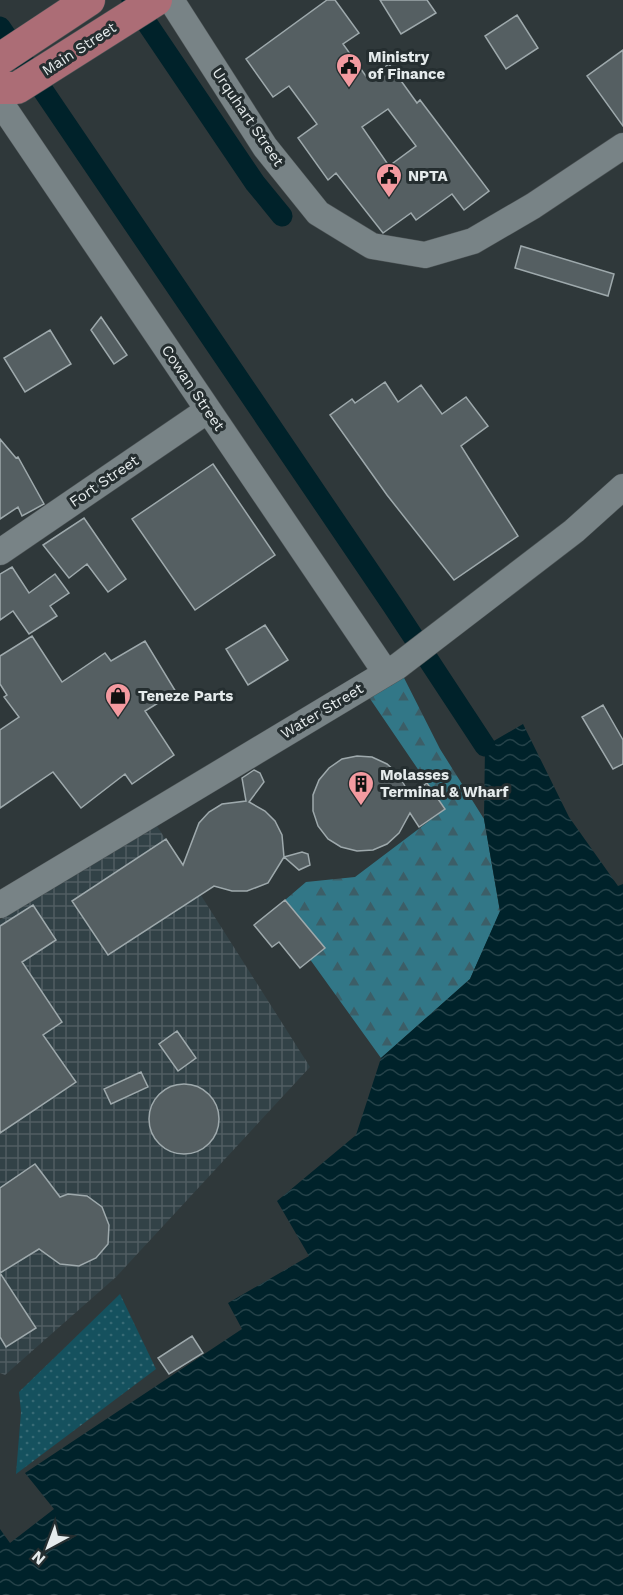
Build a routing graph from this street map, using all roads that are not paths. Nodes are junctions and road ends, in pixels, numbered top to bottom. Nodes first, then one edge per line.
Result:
1 (89, 0) edge
2 (157, 3) edge
3 (0, 59) edge
4 (6, 93) edge
5 (623, 146) edge
6 (208, 410) junction
7 (623, 487) edge
8 (0, 552) edge
9 (392, 669) junction
10 (0, 905) edge

1 - 3 main road
2 - 4 main road, Main Street
2 - 5 street, Urquhart Street
4 - 6 street, Cowan Street
6 - 8 street, Fort Street
6 - 9 street, Cowan Street
7 - 9 street, Water Street
9 - 10 street, Water Street

